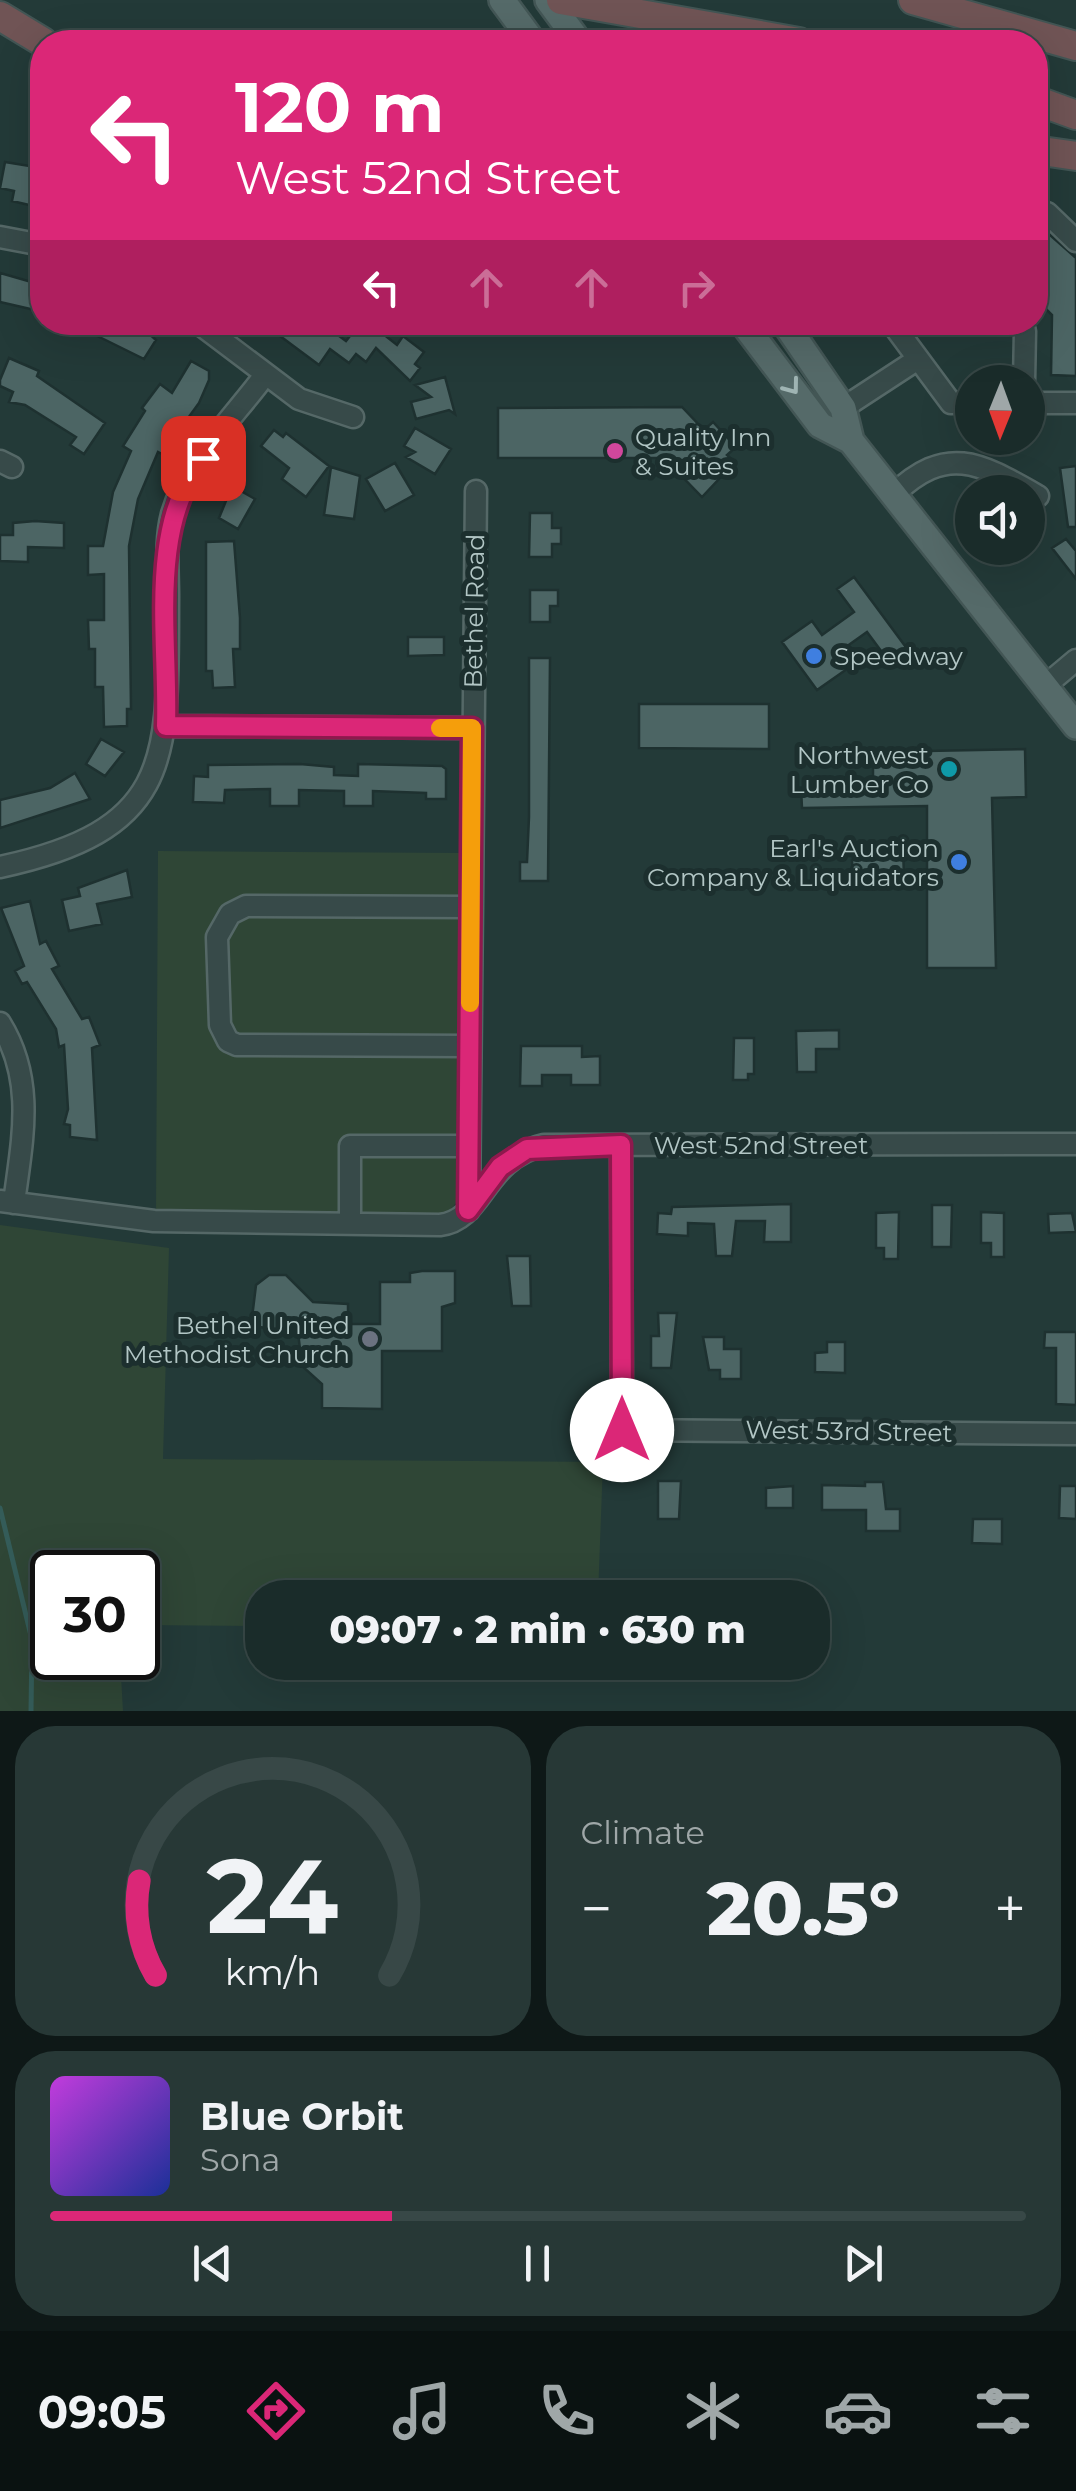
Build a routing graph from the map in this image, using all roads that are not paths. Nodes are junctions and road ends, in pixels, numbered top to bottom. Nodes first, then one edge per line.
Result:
1 (502, 0) edge
2 (548, 0) edge
3 (561, 0) edge
4 (912, 0) edge
5 (0, 16) edge
6 (524, 30) edge
7 (570, 30) edge
8 (734, 30) edge
9 (1019, 30) edge
10 (30, 34) edge
11 (1048, 38) edge
12 (1076, 46) edge
13 (1048, 104) edge
14 (1076, 114) edge
15 (1048, 152) edge
16 (1076, 156) edge
17 (1048, 214) edge
18 (0, 236) edge
19 (1076, 241) edge
20 (30, 242) edge
21 (214, 335) edge
22 (752, 335) edge
23 (793, 335) edge
24 (900, 335) edge
25 (1025, 335) edge
26 (918, 360) junction
27 (1024, 365) edge
28 (265, 375) junction
29 (955, 402) edge
30 (1045, 403) edge
31 (1076, 403) edge
32 (843, 408) junction
33 (353, 417) dead end
34 (851, 440) junction
35 (1000, 475) edge
36 (476, 491) dead end
37 (893, 495) junction
38 (1076, 660) edge
39 (1045, 686) junction
40 (166, 726) junction
41 (1076, 726) edge
42 (472, 728) junction
43 (0, 868) edge
44 (471, 907) junction
45 (0, 1023) edge
46 (469, 1046) junction
47 (1076, 1144) edge
48 (621, 1145) junction
49 (468, 1146) junction
50 (7, 1202) edge
51 (468, 1210) junction
52 (350, 1224) junction
53 (1076, 1434) edge

1 - 6 main road
2 - 7 main road
3 - 8 highway
4 - 9 highway
5 - 10 highway
11 - 12 highway
13 - 14 highway
15 - 16 highway
17 - 19 street
18 - 20 street
21 - 28 street
22 -> 34 main road
23 - 32 main road
24 - 26 street
25 - 27 street
26 - 29 street
26 - 32 street
28 - 33 street
28 - 40 street
30 - 31 street
32 - 34 main road
34 - 37 main road
35 - 37 street
36 - 42 street, Bethel Road
37 - 39 main road
38 - 39 street
39 - 41 main road
40 - 42 street
40 - 43 street
42 - 44 street, Bethel Road
44 - 46 street, Bethel Road
44 - 46 street
45 - 50 street
46 - 49 street, Bethel Road
47 - 48 street, West 52nd Street
48 - 51 street, West 52nd Street
48 - 53 street, West 53rd Street
49 - 51 street, Bethel Road
49 - 52 street
50 - 52 street
51 - 52 street

